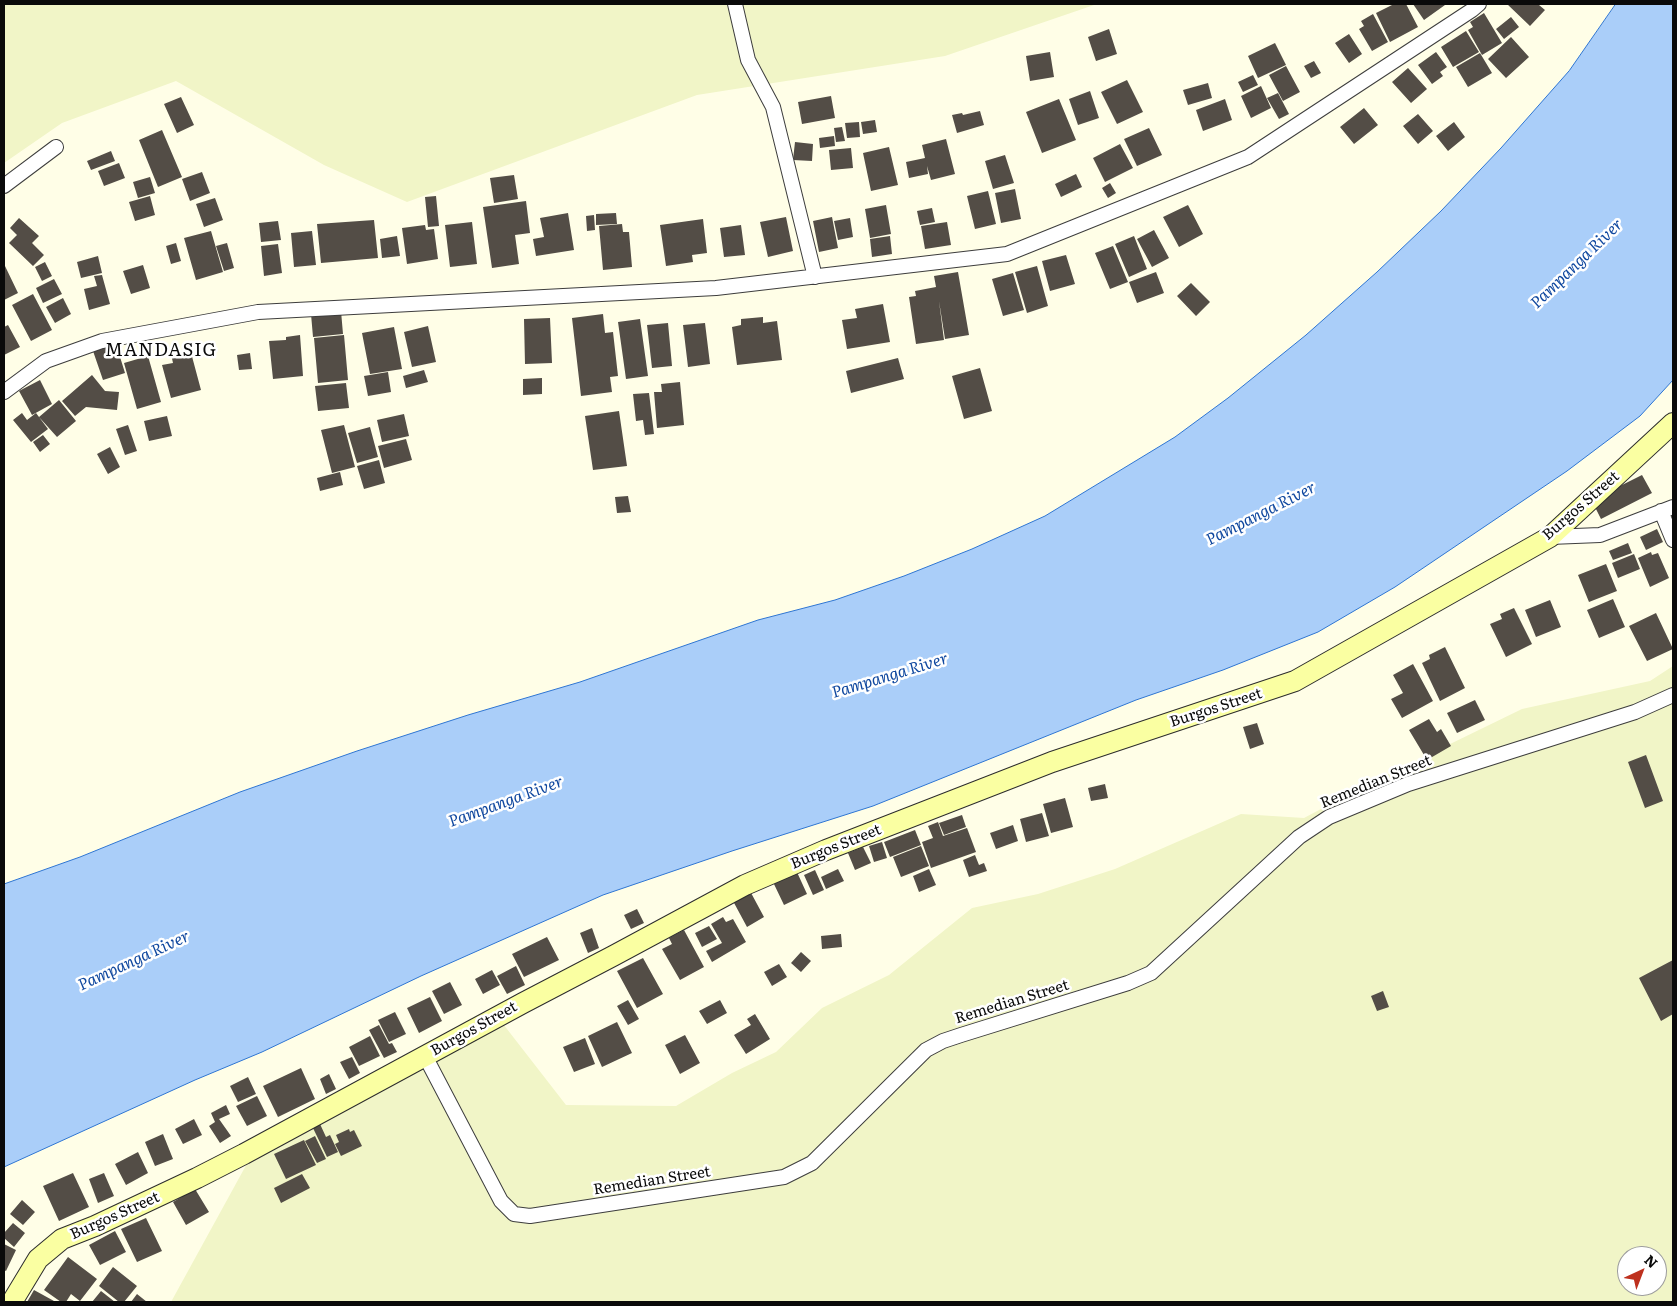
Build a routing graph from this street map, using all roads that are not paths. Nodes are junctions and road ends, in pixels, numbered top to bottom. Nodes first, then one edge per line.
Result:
1 (735, 4) edge
2 (1479, 4) edge
3 (56, 146) dead end
4 (4, 186) edge
5 (815, 277) junction
6 (4, 392) edge
7 (1673, 422) edge
8 (1667, 509) edge
9 (1550, 537) junction
10 (1673, 540) edge
11 (1673, 695) edge
12 (425, 1056) junction
13 (12, 1302) edge

1 - 5 street
2 - 5 street
3 - 4 street
5 - 6 street
7 - 9 street, Burgos Street
8 - 9 street
8 - 10 street
9 - 12 street, Burgos Street
11 - 12 street, Remedian Street
12 - 13 street, Burgos Street

